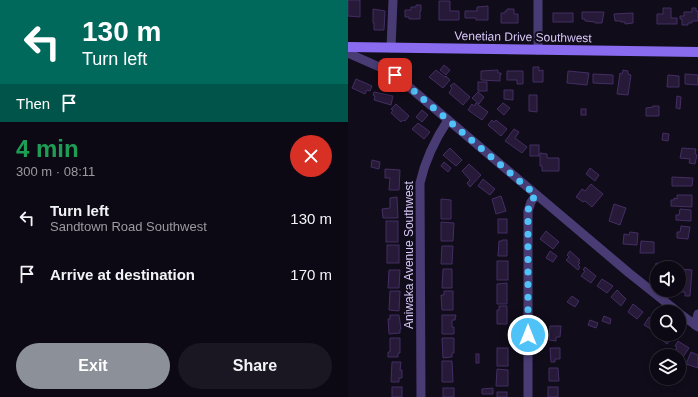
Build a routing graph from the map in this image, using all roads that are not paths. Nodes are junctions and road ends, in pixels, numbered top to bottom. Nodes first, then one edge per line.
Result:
1 (393, 0) edge
2 (538, 0) edge
3 (348, 47) edge
4 (391, 48) junction
5 (538, 50) junction
6 (698, 52) edge
7 (348, 53) edge
8 (448, 120) junction
9 (536, 195) junction
10 (669, 305) edge
11 (698, 314) edge
12 (686, 318) edge
13 (696, 326) edge
14 (421, 397) edge
15 (528, 397) edge

1 - 4 street
2 - 5 street
3 - 4 street, Venetian Drive Southwest
4 - 5 street, Venetian Drive Southwest
5 - 6 street, Venetian Drive Southwest
7 - 8 street
8 - 9 street
8 - 14 street, Aniwaka Avenue Southwest
9 - 10 street
9 - 15 street
11 - 13 street
12 - 13 street

